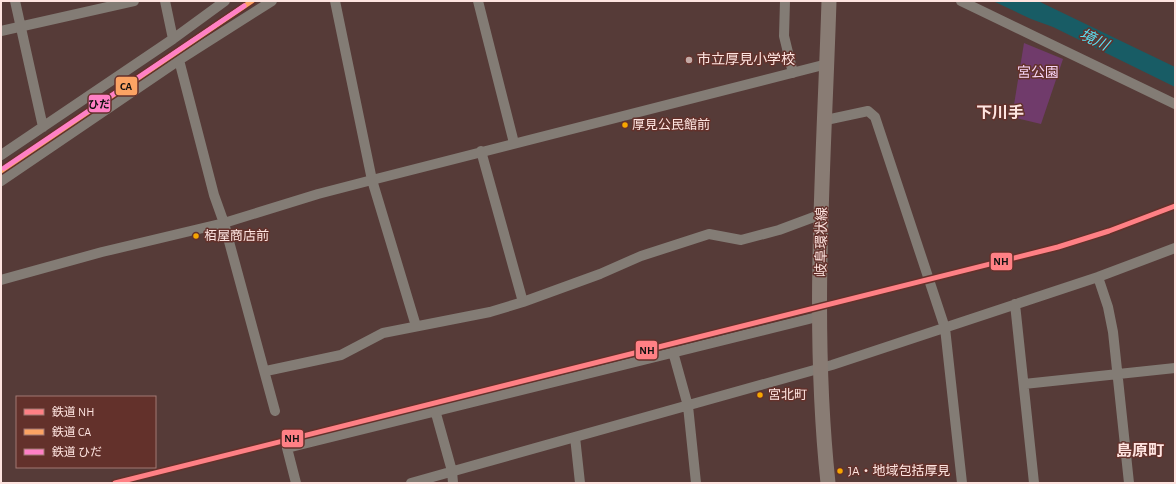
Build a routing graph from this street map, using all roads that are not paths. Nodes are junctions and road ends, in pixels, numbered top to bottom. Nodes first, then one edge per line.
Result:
1 (15, 1) edge
2 (134, 1) edge
3 (165, 1) edge
4 (225, 1) edge
5 (272, 1) edge
6 (335, 1) edge
7 (478, 1) edge
8 (785, 1) edge
9 (829, 1) edge
10 (961, 1) edge
11 (21, 26) junction
12 (1, 31) edge
13 (173, 39) junction
14 (179, 60) junction
15 (827, 64) junction
16 (793, 73) junction
17 (1175, 104) edge
18 (826, 120) junction
19 (43, 127) junction
20 (514, 143) junction
21 (481, 151) junction
22 (1, 155) edge
23 (372, 180) junction
24 (1, 181) edge
25 (822, 214) junction
26 (224, 223) junction
27 (1175, 248) edge
28 (1098, 276) junction
29 (1, 280) edge
30 (523, 302) junction
31 (1015, 304) junction
32 (820, 316) junction
33 (416, 326) junction
34 (945, 328) junction
35 (673, 352) junction
36 (1175, 368) edge
37 (821, 369) junction
38 (266, 371) junction
39 (1117, 375) junction
40 (1024, 384) junction
41 (688, 406) junction
42 (435, 410) junction
43 (275, 411) dead end
44 (575, 437) junction
45 (452, 471) junction
46 (296, 483) edge
47 (411, 483) edge
48 (453, 483) edge
49 (580, 483) edge
50 (696, 483) edge
51 (828, 483) edge
52 (962, 483) edge
53 (1034, 483) edge
54 (1129, 483) edge

1 - 11 street
2 - 11 street
3 - 13 street
4 - 13 street
5 - 14 street
6 - 23 street
7 - 20 street
8 - 16 street
9 - 15 main road, 岐阜環状線
10 - 17 street
11 - 12 street
11 - 19 street
13 - 19 street
14 - 24 street
14 - 26 street
15 - 16 street
15 - 18 main road, 岐阜環状線
16 - 20 street
18 - 25 main road, 岐阜環状線
18 - 34 street
19 - 22 street
20 - 21 street
21 - 23 street
21 - 30 street
23 - 26 street
23 - 33 street
25 - 30 street
25 - 32 main road, 岐阜環状線
26 - 29 street
26 - 38 street
27 - 28 street
28 - 31 street
28 - 39 street
30 - 33 street
31 - 34 street
31 - 40 street
32 - 35 street
32 - 37 main road, 岐阜環状線
33 - 38 street
34 - 37 street
34 - 52 street
35 - 41 street
35 - 42 street
36 - 39 street
37 - 41 street
37 - 51 main road, 岐阜環状線
38 - 43 street
39 - 40 street
39 - 54 street
40 - 53 street
41 - 44 street
41 - 50 street
42 - 45 street
42 - 46 street
44 - 45 street
44 - 49 street
45 - 47 street
45 - 48 street

